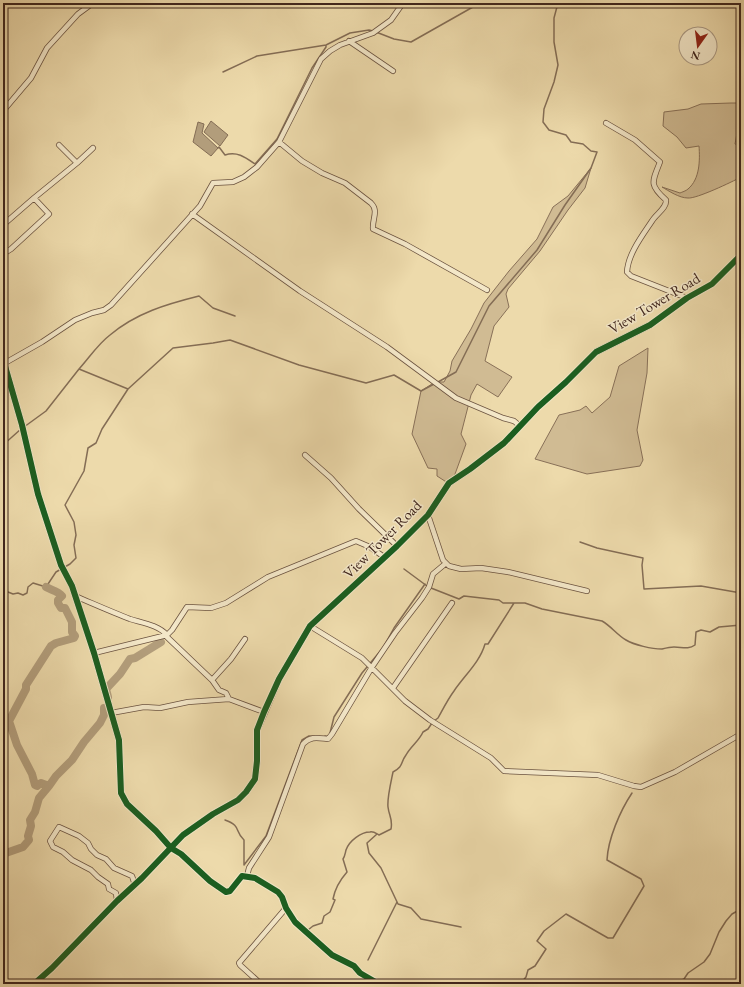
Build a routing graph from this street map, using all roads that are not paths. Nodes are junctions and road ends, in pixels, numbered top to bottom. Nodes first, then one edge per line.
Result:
1 (93, 3) edge
2 (403, 3) edge
3 (349, 41) junction
4 (393, 71) dead end
5 (3, 111) edge
6 (606, 123) dead end
7 (279, 142) junction
8 (60, 145) dead end
9 (93, 148) dead end
10 (77, 163) junction
11 (34, 198) junction
12 (192, 214) junction
13 (3, 225) edge
14 (3, 254) edge
15 (741, 255) edge
16 (487, 290) dead end
17 (687, 298) junction
18 (4, 361) edge
19 (520, 426) junction
20 (305, 454) dead end
21 (428, 515) junction
22 (397, 546) junction
23 (384, 557) junction
24 (446, 564) junction
25 (587, 591) dead end
26 (76, 596) junction
27 (452, 603) dead end
28 (310, 626) junction
29 (167, 635) junction
30 (245, 639) dead end
31 (94, 653) junction
32 (372, 667) junction
33 (212, 680) junction
34 (393, 688) junction
35 (229, 699) junction
36 (264, 712) junction
37 (111, 713) junction
38 (741, 734) edge
39 (171, 848) junction
40 (246, 876) junction
41 (135, 885) junction
42 (117, 901) junction
43 (286, 908) junction
44 (34, 984) edge
45 (261, 984) edge
46 (379, 984) edge

1 - 5 street
2 - 3 street
3 - 4 street
3 - 7 street
6 - 17 street
7 - 12 street
7 - 16 street
8 - 10 street
9 - 10 street
10 - 11 street
11 - 13 street
11 - 14 street
12 - 18 street
12 - 19 street
15 - 17 street, View Tower Road
17 - 19 street, View Tower Road
18 - 26 street
19 - 21 street, View Tower Road
20 - 22 street
21 - 22 street, View Tower Road
21 - 24 street
22 - 23 street, View Tower Road
23 - 28 street, View Tower Road
23 - 29 street
24 - 25 street
24 - 32 street
26 - 29 street
26 - 31 street
27 - 34 street
28 - 32 street
28 - 36 street, View Tower Road
29 - 31 street
29 - 33 street
30 - 33 street
31 - 37 street
32 - 34 street
32 - 40 street
33 - 35 street
34 - 38 street
35 - 36 street
35 - 37 street
36 - 39 street, View Tower Road
37 - 39 street
39 - 40 street
39 - 41 street
40 - 43 street
41 - 42 street
41 - 42 street
42 - 44 street
43 - 45 street
43 - 46 street

